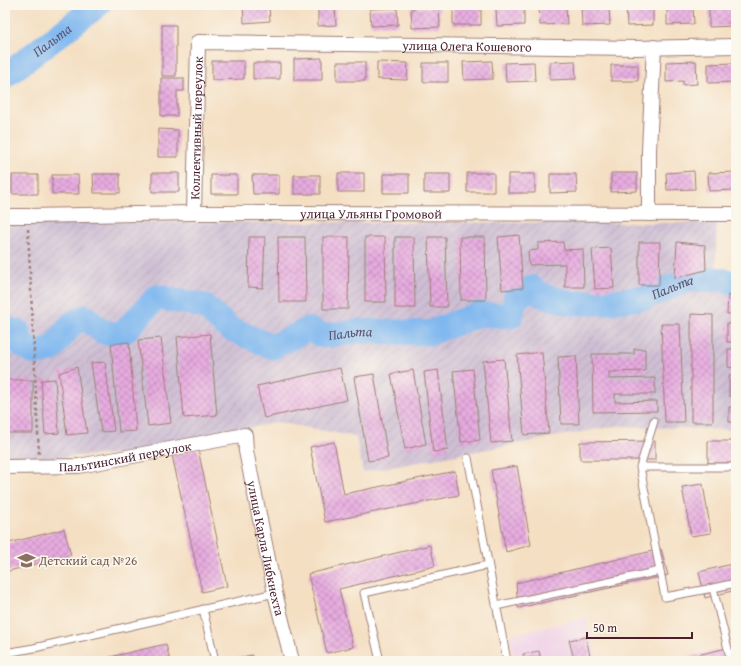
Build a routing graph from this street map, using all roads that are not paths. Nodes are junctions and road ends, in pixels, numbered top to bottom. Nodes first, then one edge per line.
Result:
1 (198, 42) joint
2 (736, 46) edge
3 (654, 47) junction
4 (194, 213) junction
5 (649, 214) junction
6 (736, 214) edge
7 (5, 216) edge
8 (654, 421) dead end
9 (245, 435) joint
10 (468, 458) dead end
11 (5, 467) edge
12 (640, 467) junction
13 (736, 467) edge
14 (488, 565) junction
15 (660, 571) junction
16 (736, 583) edge
17 (713, 588) junction
18 (275, 593) junction
19 (496, 606) junction
20 (203, 609) junction
21 (5, 653) edge
22 (215, 661) edge
23 (292, 661) edge
24 (380, 661) edge
25 (507, 661) edge
26 (731, 661) edge

1 - 3 street, улица Олега Кошевого
1 - 4 street, Коллективный переулок
2 - 3 street, улица Олега Кошевого
3 - 5 street
4 - 5 street, улица Ульяны Громовой
4 - 7 street, улица Ульяны Громовой
5 - 6 street, улица Ульяны Громовой
8 - 12 lane
9 - 11 street, Пальтинский переулок
9 - 18 street, улица Карла Либкнехта
10 - 14 lane
12 - 13 lane
12 - 15 lane
14 - 19 lane
14 - 24 lane
15 - 17 lane
15 - 19 lane
16 - 17 lane
17 - 26 lane
18 - 20 lane
18 - 23 street, улица Карла Либкнехта
19 - 25 lane
20 - 21 lane
20 - 22 lane

